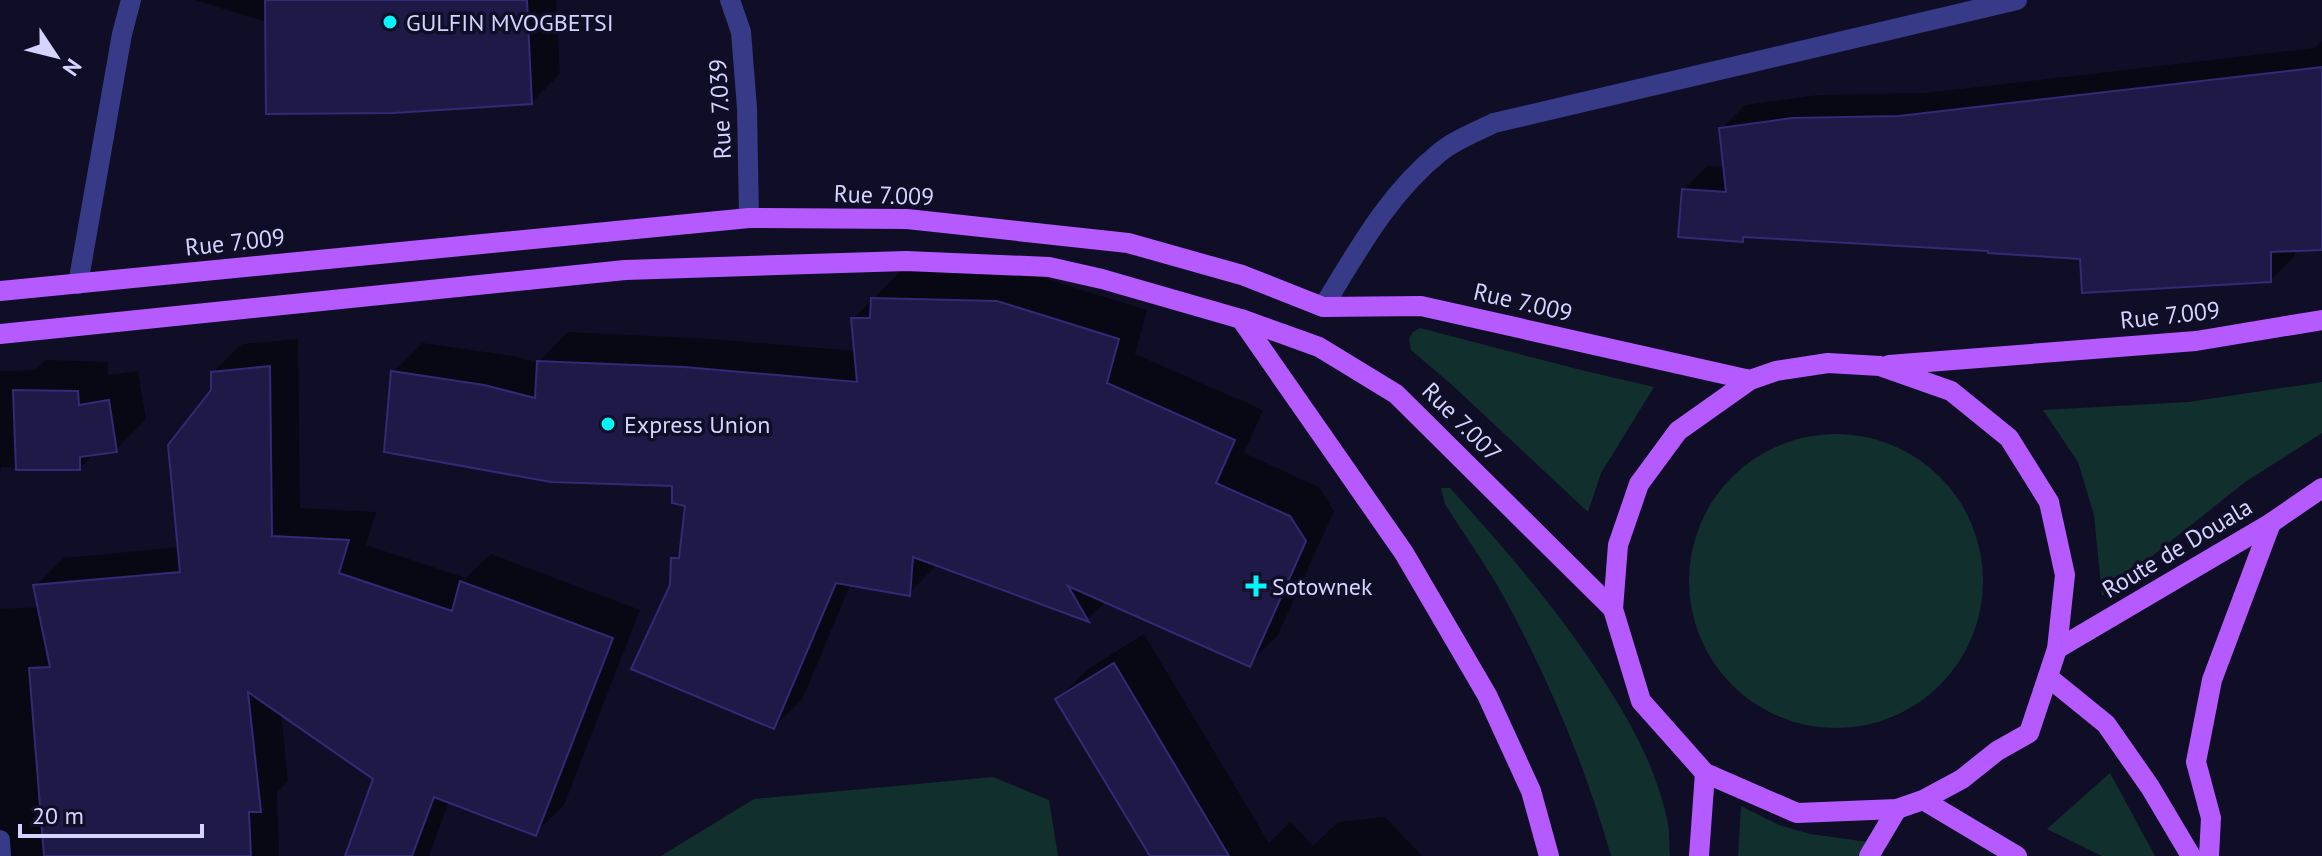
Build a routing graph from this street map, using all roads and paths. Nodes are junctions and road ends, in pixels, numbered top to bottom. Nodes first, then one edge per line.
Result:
1 (131, 0) edge
2 (730, 0) edge
3 (2017, 0) edge
4 (749, 218) junction
5 (78, 284) junction
6 (0, 291) edge
7 (1323, 307) junction
8 (1241, 319) junction
9 (2322, 320) edge
10 (0, 334) edge
11 (1880, 366) junction
12 (1750, 380) junction
13 (2322, 488) edge
14 (2271, 523) junction
15 (1613, 609) junction
16 (2057, 649) junction
17 (2048, 677) junction
18 (1705, 773) junction
19 (1923, 800) junction
20 (1897, 809) junction
21 (0, 840) edge
22 (1, 856) edge
23 (1549, 856) edge
24 (1699, 856) edge
25 (1869, 856) edge
26 (2017, 856) edge
27 (2191, 856) edge
28 (2209, 856) edge

1 - 5 street
2 - 4 street, Rue 7.039
3 - 7 street
4 - 5 main road, Rue 7.009
4 - 7 main road, Rue 7.009
5 - 6 main road, Rue 7.009
7 - 12 main road, Rue 7.009
8 - 10 main road
8 - 15 main road, Rue 7.007
8 - 23 main road
9 - 11 main road, Rue 7.009
11 - 12 main road, Route de Douala
11 - 16 main road, Route de Douala
12 - 15 main road, Route de Douala
13 - 14 main road, Route de Douala
14 - 16 main road, Route de Douala
14 - 28 main road
15 - 18 main road, Route de Douala
16 - 17 main road, Route de Douala
17 - 19 main road, Route de Douala
17 - 27 main road
18 - 20 main road, Route de Douala
18 - 24 main road
19 - 20 main road, Route de Douala
19 - 26 main road
20 - 25 main road
21 - 22 street

